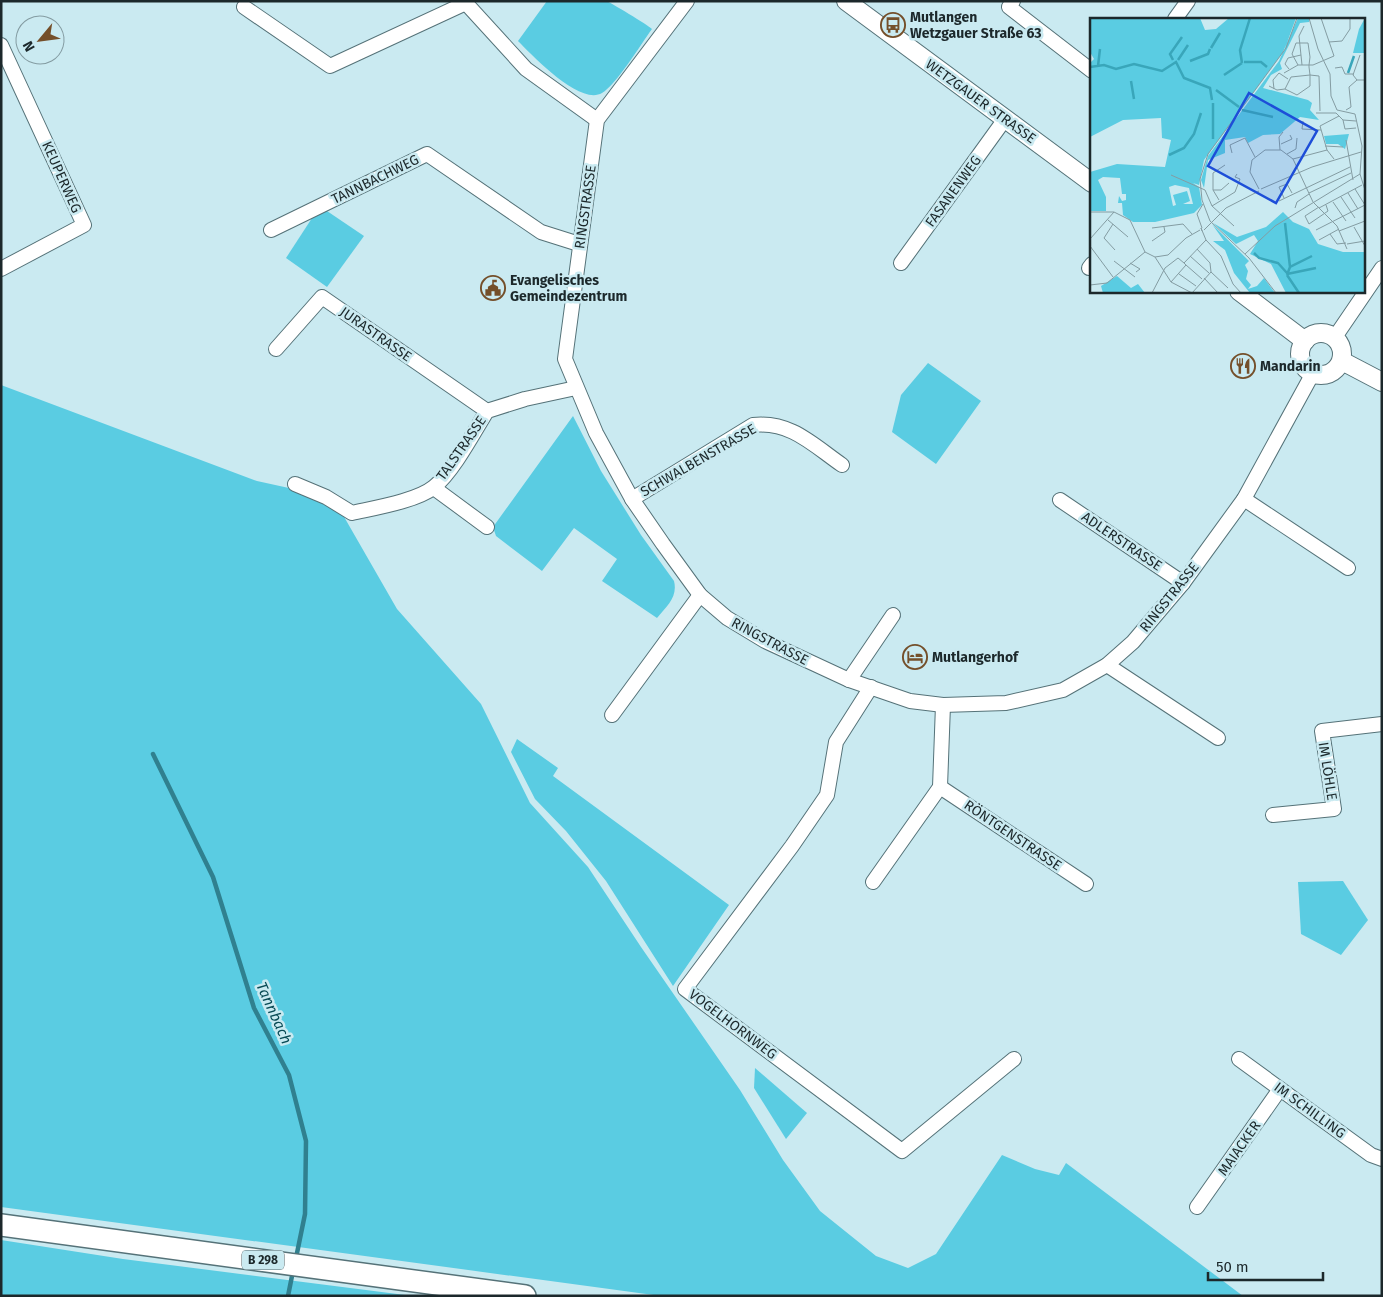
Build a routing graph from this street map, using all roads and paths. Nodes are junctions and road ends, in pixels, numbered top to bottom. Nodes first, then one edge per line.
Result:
1 (687, 1) edge
2 (846, 1) edge
3 (1013, 1) edge
4 (1188, 1) edge
5 (465, 2) edge
6 (244, 7) dead end
7 (1175, 18) edge
8 (1, 45) edge
9 (1090, 69) edge
10 (1006, 119) junction
11 (597, 120) junction
12 (1090, 181) edge
13 (271, 230) dead end
14 (579, 244) junction
15 (901, 263) dead end
16 (1382, 268) edge
17 (1, 269) edge
18 (1366, 291) edge
19 (1240, 292) edge
20 (1366, 292) edge
21 (1335, 337) junction
22 (1305, 341) junction
23 (276, 349) dead end
24 (1342, 361) junction
25 (1313, 373) junction
26 (1382, 382) edge
27 (576, 388) junction
28 (487, 411) junction
29 (842, 465) dead end
30 (295, 484) dead end
31 (434, 488) junction
32 (632, 499) junction
33 (1244, 499) junction
34 (1060, 500) dead end
35 (487, 527) dead end
36 (1348, 568) dead end
37 (1183, 583) junction
38 (700, 595) junction
39 (893, 615) dead end
40 (1107, 665) junction
41 (850, 680) junction
42 (871, 687) junction
43 (943, 705) junction
44 (612, 715) dead end
45 (1382, 724) edge
46 (1218, 738) dead end
47 (940, 787) junction
48 (1273, 815) dead end
49 (873, 882) dead end
50 (1086, 884) dead end
51 (1014, 1059) dead end
52 (1240, 1059) dead end
53 (1280, 1089) junction
54 (1382, 1159) edge
55 (1197, 1207) dead end
56 (1, 1225) edge
57 (525, 1296) edge

1 - 11 street, RINGSTRASSE
2 - 10 street, WETZGAUER STRASSE
3 - 9 street
4 - 7 street
5 - 6 street
5 - 11 street
8 - 17 street, KEUPERWEG
10 - 12 street, WETZGAUER STRASSE
10 - 15 street, FASANENWEG
11 - 14 street, RINGSTRASSE
13 - 14 street, TANNBACHWEG
14 - 27 street, RINGSTRASSE
16 - 18 street
19 - 22 street
20 - 21 street
21 - 22 street
21 - 24 street
22 - 25 street
23 - 28 street, JURASTRASSE
24 - 25 street
24 - 26 street
25 - 33 street, RINGSTRASSE
27 - 28 street, TALSTRASSE
27 - 32 street, RINGSTRASSE
28 - 31 street, TALSTRASSE
29 - 32 street, SCHWALBENSTRASSE
30 - 31 street, TALSTRASSE
31 - 35 street
32 - 38 street, RINGSTRASSE
33 - 36 street
33 - 37 street, RINGSTRASSE
34 - 37 street, ADLERSTRASSE
37 - 40 street, RINGSTRASSE
38 - 41 street, RINGSTRASSE
38 - 44 street
39 - 41 street
40 - 43 street, RINGSTRASSE
40 - 46 street
41 - 42 street, RINGSTRASSE
42 - 43 street, RINGSTRASSE
42 - 51 street, VOGELHORNWEG
43 - 47 street
45 - 48 street, IM LÖHLE
47 - 49 street
47 - 50 street, RÖNTGENSTRASSE
52 - 53 street, IM SCHILLING
53 - 54 street, IM SCHILLING
53 - 55 street, MAIACKER
56 - 57 main road, B 298

